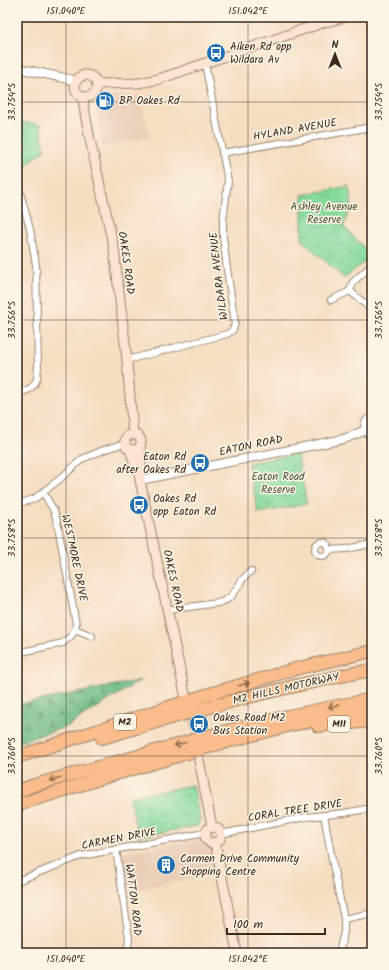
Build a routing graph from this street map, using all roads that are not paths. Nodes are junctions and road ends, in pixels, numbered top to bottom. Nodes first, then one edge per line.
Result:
1 (346, 17) edge
2 (204, 64) junction
3 (17, 68) edge
4 (76, 82) junction
5 (97, 84) junction
6 (83, 96) junction
7 (371, 127) edge
8 (372, 139) edge
9 (222, 153) junction
10 (17, 184) edge
11 (372, 265) edge
12 (350, 291) junction
13 (331, 300) dead end
14 (372, 310) edge
15 (126, 360) junction
16 (17, 394) edge
17 (372, 417) edge
18 (369, 433) edge
19 (133, 435) junction
20 (128, 446) junction
21 (140, 447) junction
22 (140, 477) junction
23 (43, 492) junction
24 (17, 504) edge
25 (372, 544) edge
26 (329, 550) dead end
27 (251, 571) dead end
28 (167, 610) junction
29 (75, 629) junction
30 (92, 636) dead end
31 (372, 651) edge
32 (17, 653) edge
33 (372, 654) edge
34 (345, 657) junction
35 (372, 670) edge
36 (185, 694) dead end
37 (372, 699) edge
38 (372, 710) edge
39 (372, 721) edge
40 (215, 745) junction
41 (17, 757) edge
42 (199, 760) dead end
43 (17, 764) edge
44 (17, 792) edge
45 (17, 805) edge
46 (372, 808) edge
47 (324, 815) junction
48 (208, 830) junction
49 (221, 834) junction
50 (215, 842) junction
51 (116, 849) junction
52 (17, 881) edge
53 (372, 913) edge
54 (344, 919) junction
55 (126, 952) edge
56 (117, 953) edge
57 (237, 953) edge
58 (339, 953) edge

1 - 2 main road
2 - 5 main road
2 - 9 street, WILDARA AVENUE
3 - 4 street
4 - 5 main road
4 - 6 main road
5 - 6 main road
6 - 15 main road, OAKES ROAD
7 - 8 street
7 - 9 street, HYLAND AVENUE
9 - 15 street, WILDARA AVENUE
10 - 16 street
11 - 12 street
12 - 13 street
12 - 14 street
15 - 19 main road, OAKES ROAD
17 - 18 street
18 - 22 street, EATON ROAD
19 - 20 main road
19 - 21 main road
20 - 21 main road
20 - 22 main road, OAKES ROAD
20 - 23 street
21 - 22 main road, OAKES ROAD
22 - 28 main road, OAKES ROAD
23 - 24 street
23 - 29 street, WESTMORE DRIVE
25 - 26 street
27 - 28 street
28 - 36 main road, OAKES ROAD
29 - 30 street
29 - 32 street
31 - 34 highway
33 - 34 highway, M2
41 -> 34 highway, M2
35 - 43 highway, M2 HILLS MOTORWAY / M2
37 -> 44 highway
38 - 40 highway
39 - 40 highway, M11
40 - 45 highway
42 - 48 main road
46 - 47 street, CORAL TREE DRIVE
47 - 49 street, CORAL TREE DRIVE
47 - 54 street
48 - 49 main road
48 - 50 main road
48 - 51 street, CARMEN DRIVE
49 - 50 main road
50 - 57 main road
51 - 52 street, CARMEN DRIVE
51 - 55 street, WATTON ROAD
53 - 54 street
54 - 58 street
55 - 56 street

